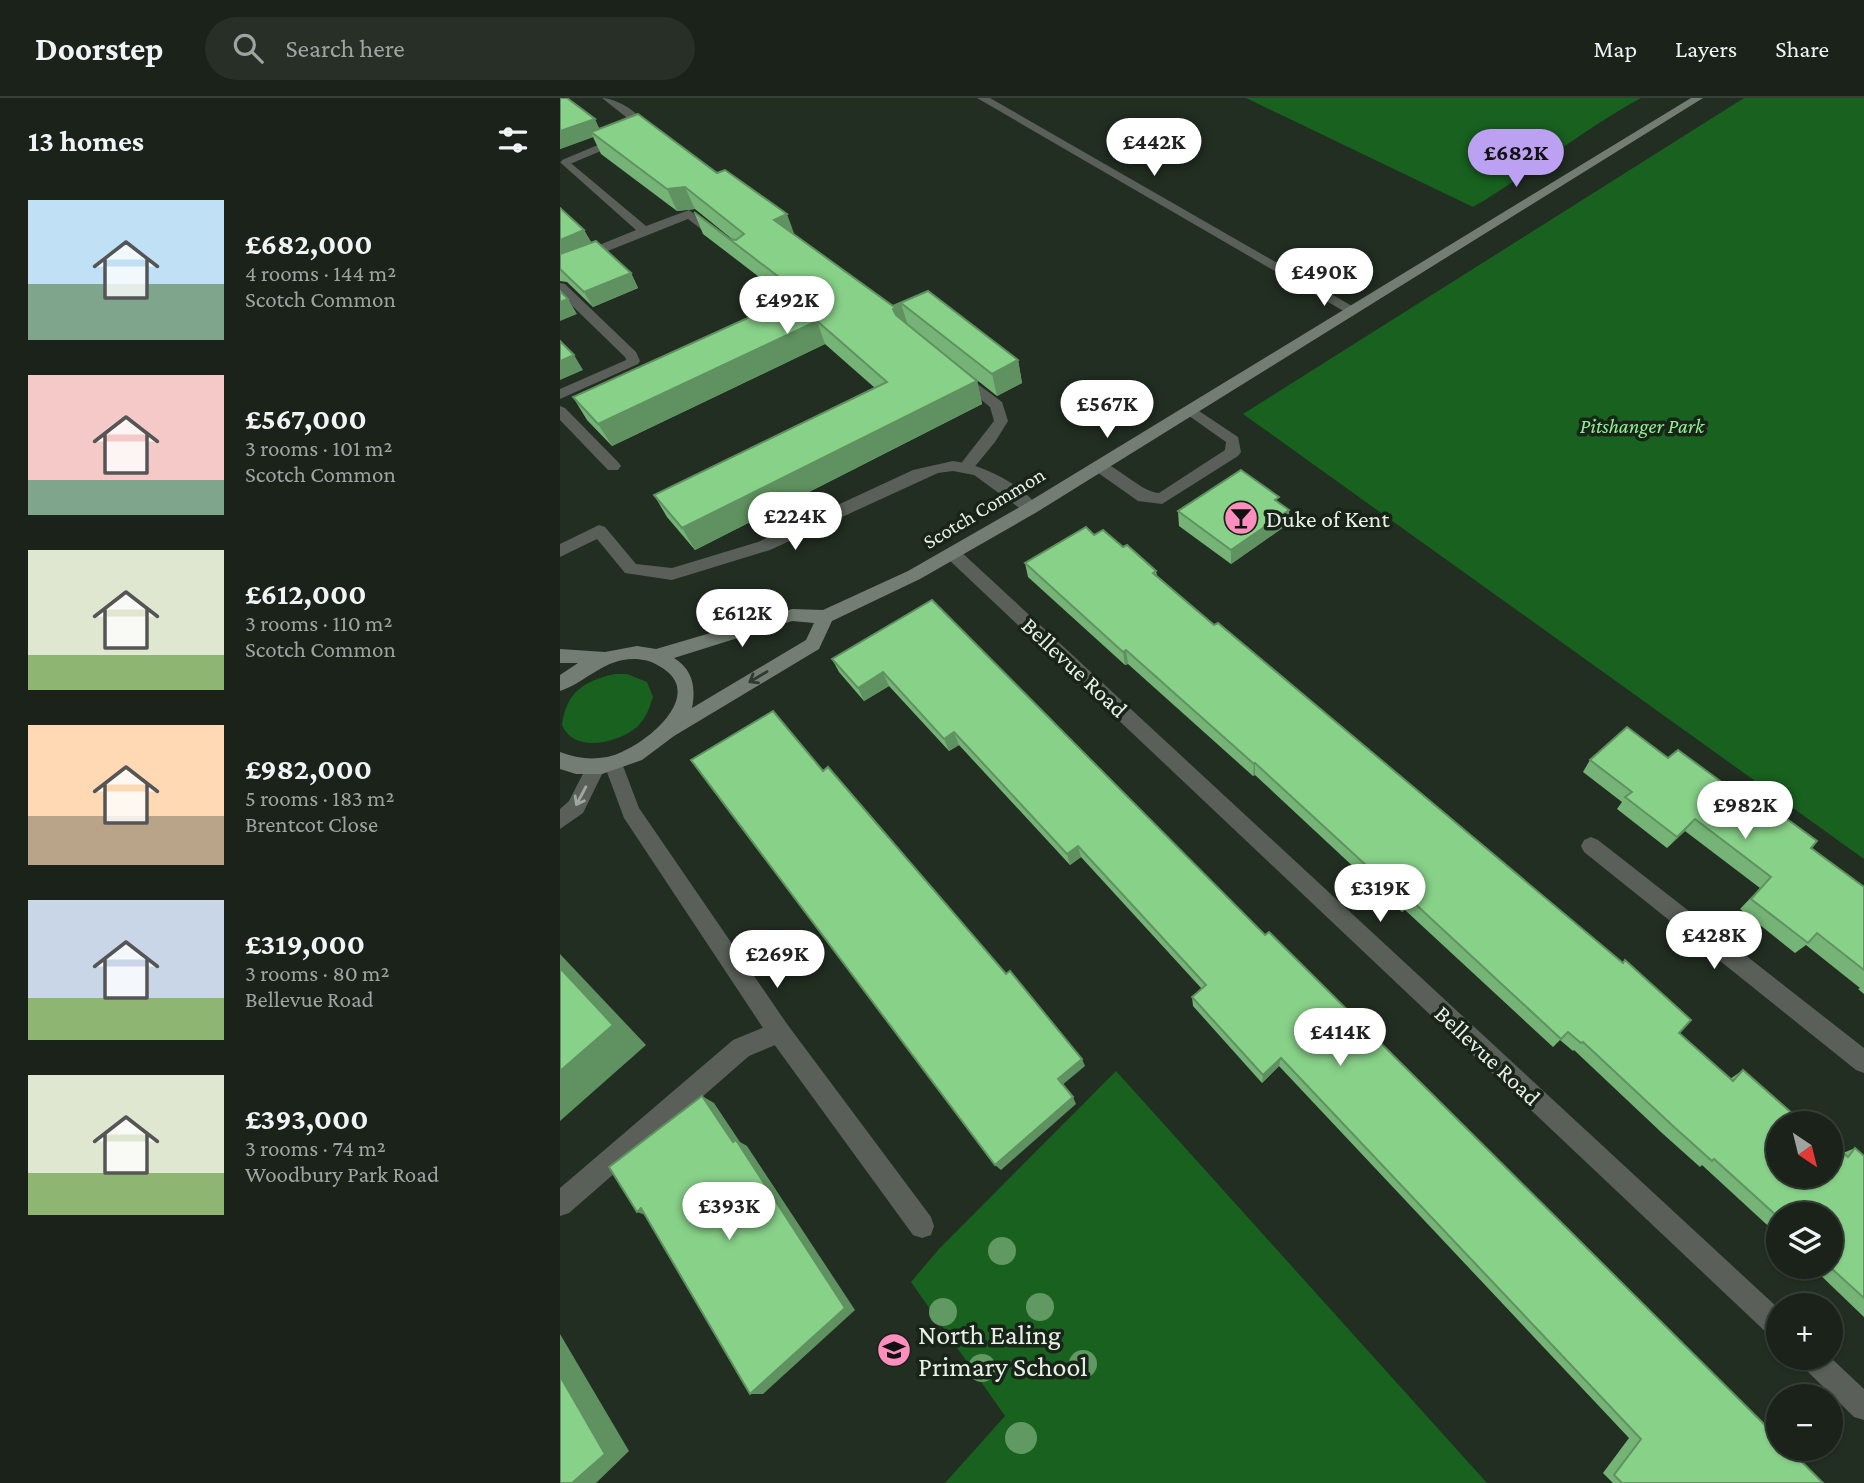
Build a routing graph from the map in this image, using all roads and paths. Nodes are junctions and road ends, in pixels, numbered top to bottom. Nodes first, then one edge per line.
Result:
1 (982, 98) edge
2 (1698, 98) edge
3 (607, 99) edge
4 (644, 231) junction
5 (733, 248) edge
6 (560, 266) edge
7 (560, 287) edge
8 (1352, 310) junction
9 (948, 365) edge
10 (560, 394) edge
11 (1190, 410) junction
12 (560, 411) edge
13 (613, 466) dead end
14 (967, 466) junction
15 (1099, 466) junction
16 (1031, 508) junction
17 (560, 551) edge
18 (953, 554) junction
19 (825, 617) junction
20 (560, 656) edge
21 (657, 656) junction
22 (607, 657) junction
23 (560, 684) edge
24 (672, 729) junction
25 (560, 760) edge
26 (605, 765) junction
27 (560, 821) edge
28 (1591, 846) dead end
29 (779, 1032) junction
30 (1864, 1062) edge
31 (560, 1204) edge
32 (922, 1226) dead end
33 (1766, 1315) edge
34 (1825, 1370) edge
35 (1864, 1407) edge

1 - 8 street
2 - 8 main road, Scotch Common
3 - 4 street
4 - 5 street
4 - 6 street
7 - 10 street
8 - 11 main road, Scotch Common
9 - 14 street
11 - 15 main road, Scotch Common
11 - 15 street
12 - 13 street
14 - 16 street
14 - 17 street
15 - 16 main road, Scotch Common
16 - 18 main road, Scotch Common
18 - 19 main road, Scotch Common
18 - 33 street, Bellevue Road
19 - 21 main road, Scotch Common
19 -> 24 main road
20 - 22 main road, Scotch Common
21 - 22 main road, Scotch Common
21 - 24 main road
22 - 23 main road
24 - 26 main road
25 - 26 main road
26 -> 27 street
26 - 29 street
28 - 30 street
29 - 31 street
29 - 32 street
34 - 35 street

